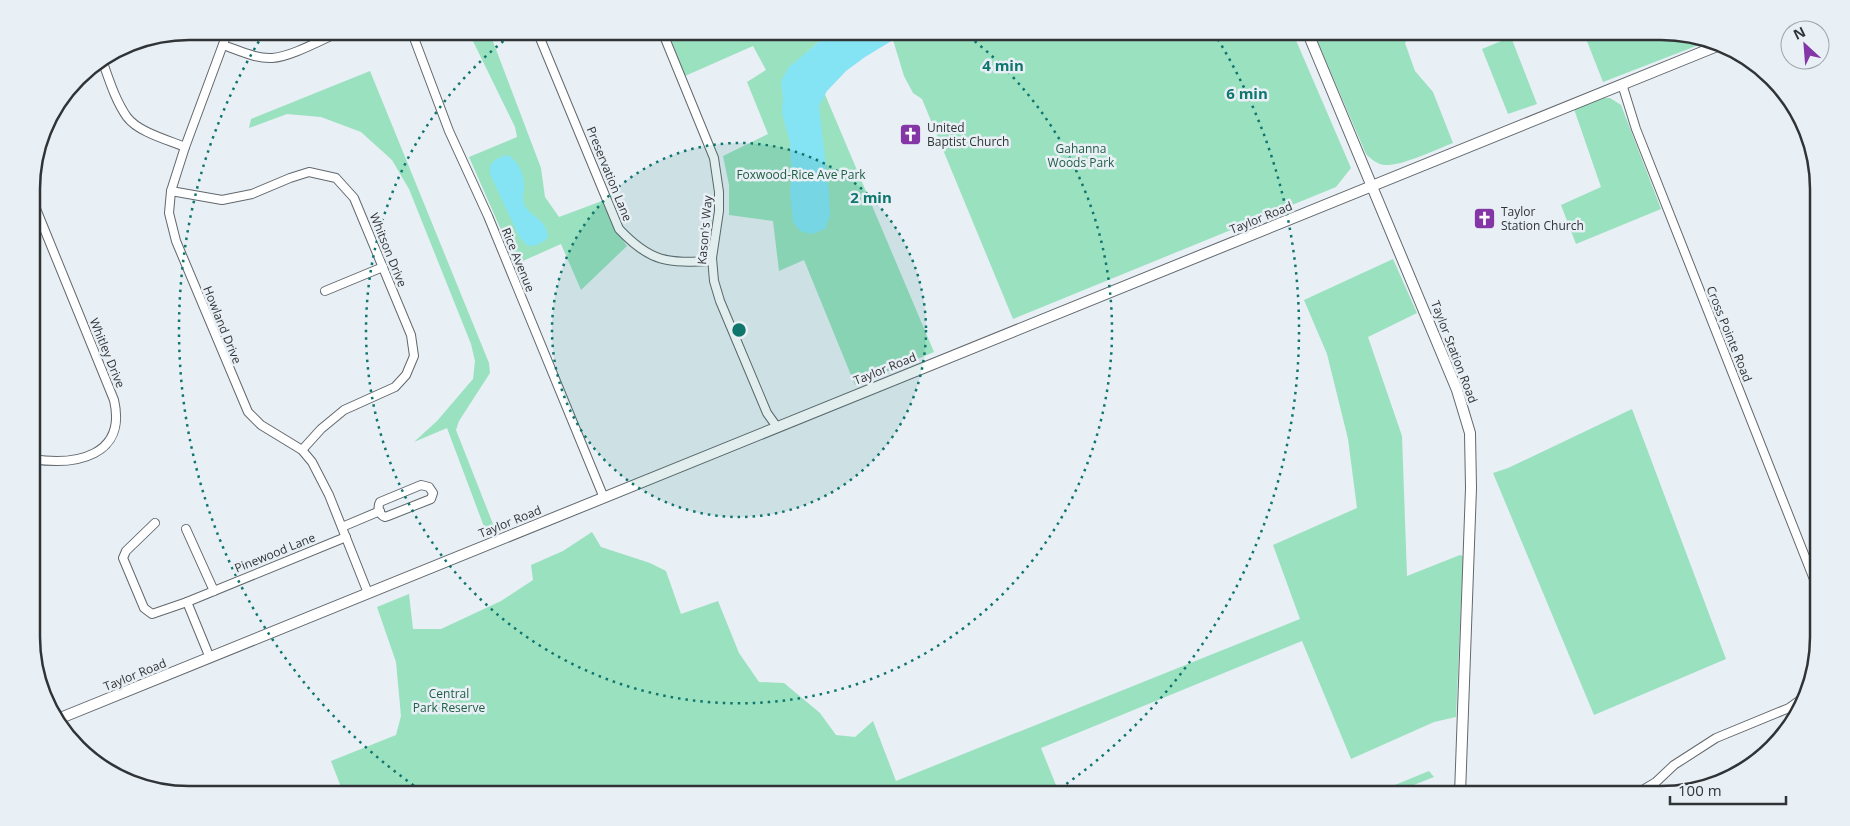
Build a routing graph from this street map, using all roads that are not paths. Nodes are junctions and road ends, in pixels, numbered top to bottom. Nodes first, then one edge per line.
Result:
1 (224, 40) edge
2 (321, 40) edge
3 (415, 40) edge
4 (541, 40) edge
5 (666, 40) edge
6 (1311, 40) edge
7 (222, 45) junction
8 (1711, 49) edge
9 (105, 67) edge
10 (1622, 84) junction
11 (185, 147) junction
12 (1373, 186) junction
13 (171, 191) junction
14 (40, 219) edge
15 (712, 261) junction
16 (383, 267) junction
17 (325, 291) dead end
18 (777, 427) junction
19 (302, 450) junction
20 (40, 459) edge
21 (604, 498) junction
22 (380, 511) junction
23 (155, 523) dead end
24 (342, 527) junction
25 (186, 529) dead end
26 (346, 537) junction
27 (1810, 569) edge
28 (214, 591) junction
29 (368, 593) junction
30 (186, 602) junction
31 (210, 658) junction
32 (1793, 705) edge
33 (64, 717) edge
34 (1460, 786) edge
35 (1649, 786) edge

1 - 7 street, Howland Drive
2 - 7 street
3 - 21 street, Rice Avenue
4 - 15 street, Preservation Lane
5 - 15 street, Kason's Way
6 - 12 main road, Taylor Station Road
7 - 11 street, Howland Drive
8 - 10 main road, Taylor Road
9 - 11 street
10 - 12 main road, Taylor Road
10 - 27 street, Cross Pointe Road
11 - 13 street, Howland Drive
12 - 18 main road, Taylor Road
12 - 34 main road, Taylor Station Road
13 - 16 street, Whitson Drive
13 - 19 street, Howland Drive
14 - 20 street, Whitley Drive
15 - 18 street, Kason's Way
16 - 17 street
16 - 19 street, Whitson Drive
18 - 21 main road, Taylor Road
19 - 24 street, Howland Drive
21 - 29 main road, Taylor Road
22 - 22 street
22 - 24 street
23 - 30 street, Pinewood Lane
24 - 26 street, Howland Drive
25 - 28 street
26 - 28 street, Pinewood Lane
26 - 29 street, Howland Drive
28 - 30 street, Pinewood Lane
29 - 31 main road, Taylor Road
30 - 31 street
31 - 33 main road, Taylor Road
32 - 35 street

